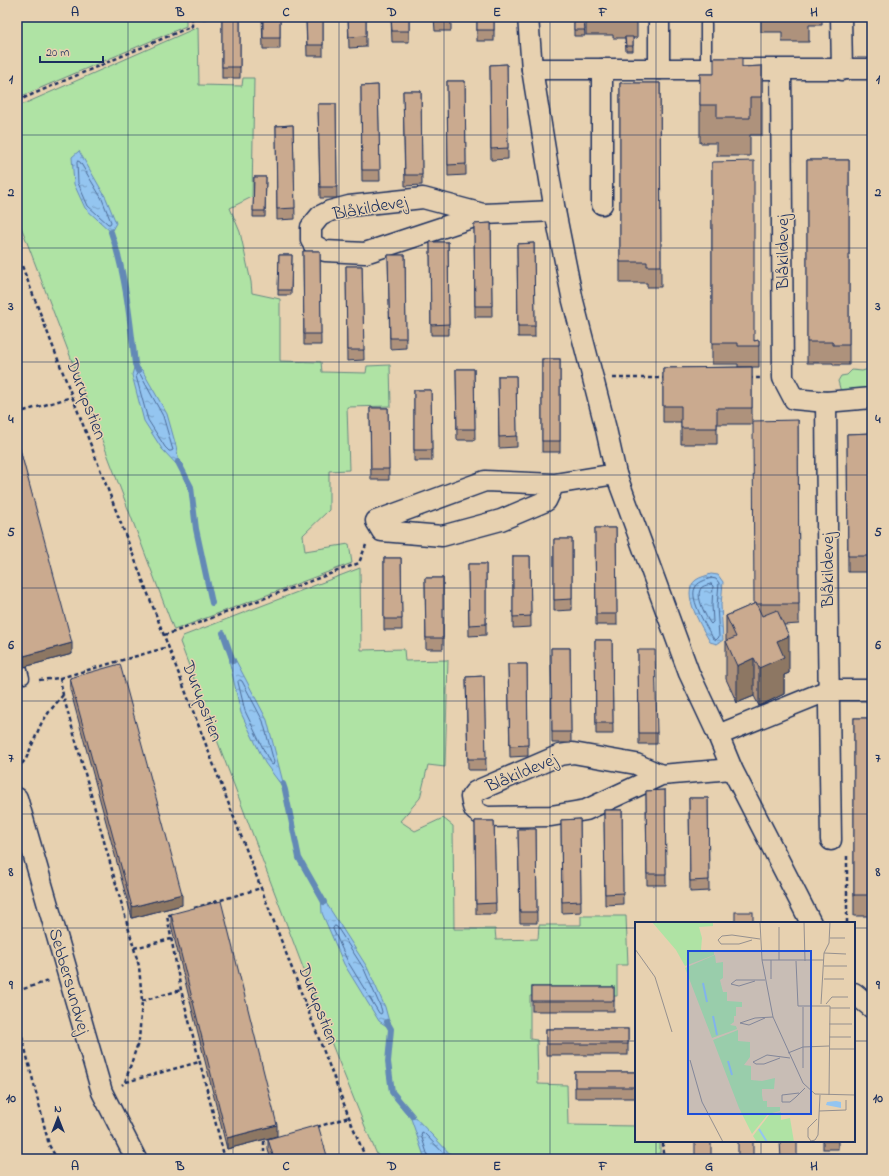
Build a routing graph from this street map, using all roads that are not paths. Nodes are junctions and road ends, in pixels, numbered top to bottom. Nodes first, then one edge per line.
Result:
1 (528, 17) edge
2 (659, 17) edge
3 (841, 17) edge
4 (706, 24) dead end
5 (532, 69) junction
6 (602, 69) junction
7 (659, 69) junction
8 (706, 69) junction
9 (781, 70) junction
10 (842, 70) junction
11 (872, 70) edge
12 (602, 204) dead end
13 (555, 211) junction
14 (483, 214) junction
15 (872, 398) edge
16 (826, 402) junction
17 (616, 474) junction
18 (554, 484) junction
19 (17, 651) edge
20 (24, 678) road end
21 (829, 690) junction
22 (872, 690) edge
23 (718, 735) junction
24 (732, 769) junction
25 (661, 775) junction
26 (17, 798) edge
27 (831, 840) road end
28 (810, 922) edge
29 (855, 994) edge
30 (872, 1008) edge
31 (136, 1159) edge

1 - 5 street
2 - 7 street
3 - 10 street
4 - 8 lane
5 - 6 street
5 - 13 street
6 - 7 street
6 - 12 street
7 - 8 street
8 - 9 street
9 - 10 street
9 - 16 street, Blåkildevej
10 - 11 street
13 - 14 street, Blåkildevej
13 - 17 street
14 - 14 street, Blåkildevej
15 - 16 street, Blåkildevej
16 - 21 street, Blåkildevej
17 - 18 street
17 - 23 street
18 - 18 street
19 - 20 lane
21 - 22 street
21 - 23 street
21 - 27 street, Blåkildevej
23 - 24 street
24 - 25 street, Blåkildevej
24 - 28 street
25 - 25 street, Blåkildevej
26 - 31 street, Sebbersundvej
29 - 30 street

